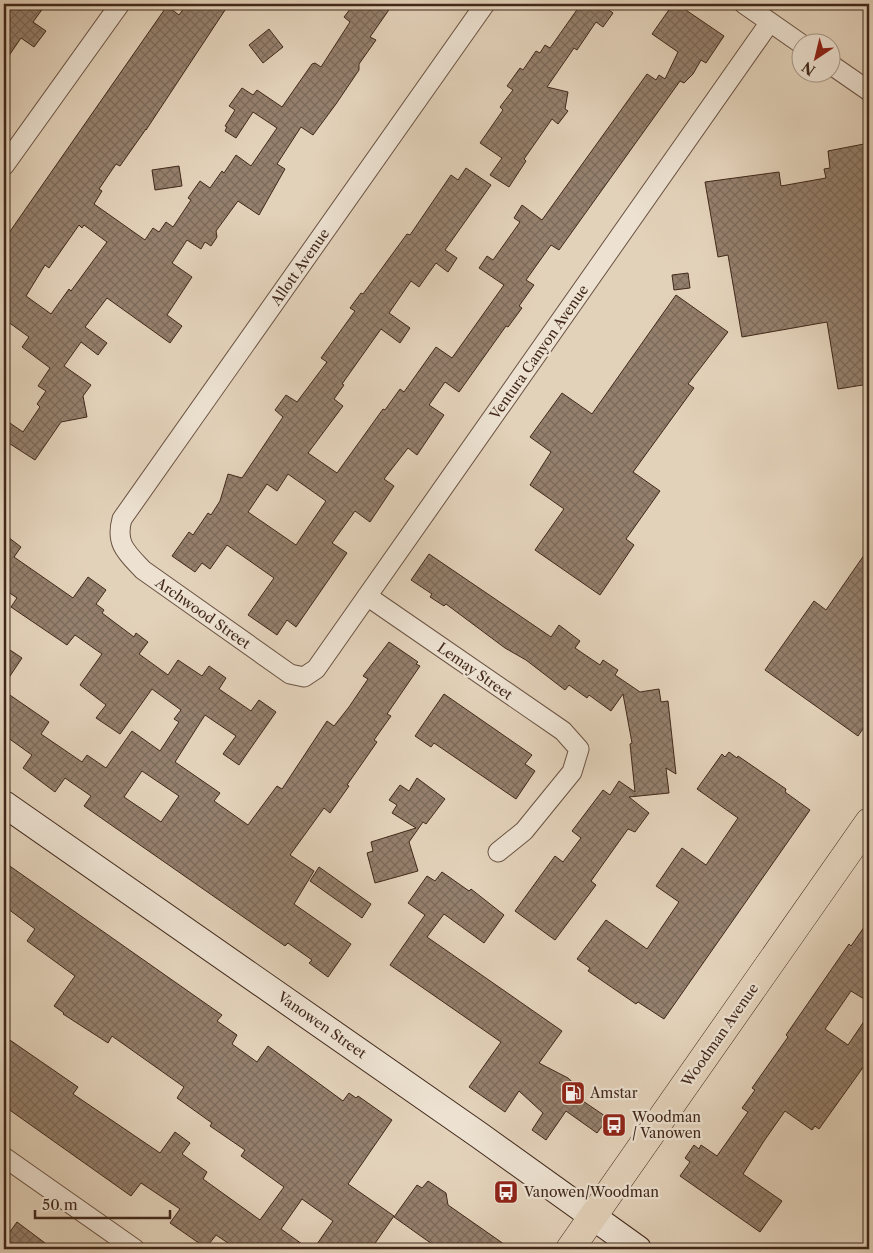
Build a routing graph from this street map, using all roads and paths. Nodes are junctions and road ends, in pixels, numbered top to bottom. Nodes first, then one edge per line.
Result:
1 (120, 4) edge
2 (485, 4) edge
3 (744, 4) edge
4 (770, 22) junction
5 (790, 36) edge
6 (840, 71) edge
7 (869, 91) edge
8 (4, 166) edge
9 (119, 532) joint
10 (367, 596) junction
11 (304, 677) joint
12 (4, 804) edge
13 (869, 822) edge
14 (498, 852) dead end
15 (4, 1157) edge
16 (593, 1217) junction
17 (135, 1249) edge
18 (570, 1249) edge
19 (638, 1249) edge

1 - 8 street
2 - 9 street, Allott Avenue
3 - 4 street
4 - 5 street
4 - 10 street, Ventura Canyon Avenue
6 - 7 street
9 - 11 street, Archwood Street
10 - 11 street, Ventura Canyon Avenue
10 - 14 street, Lemay Street
12 - 16 main road, Vanowen Street
13 - 16 main road, Woodman Avenue
15 - 17 street
16 - 18 main road, Woodman Avenue
16 - 19 main road, Vanowen Street

